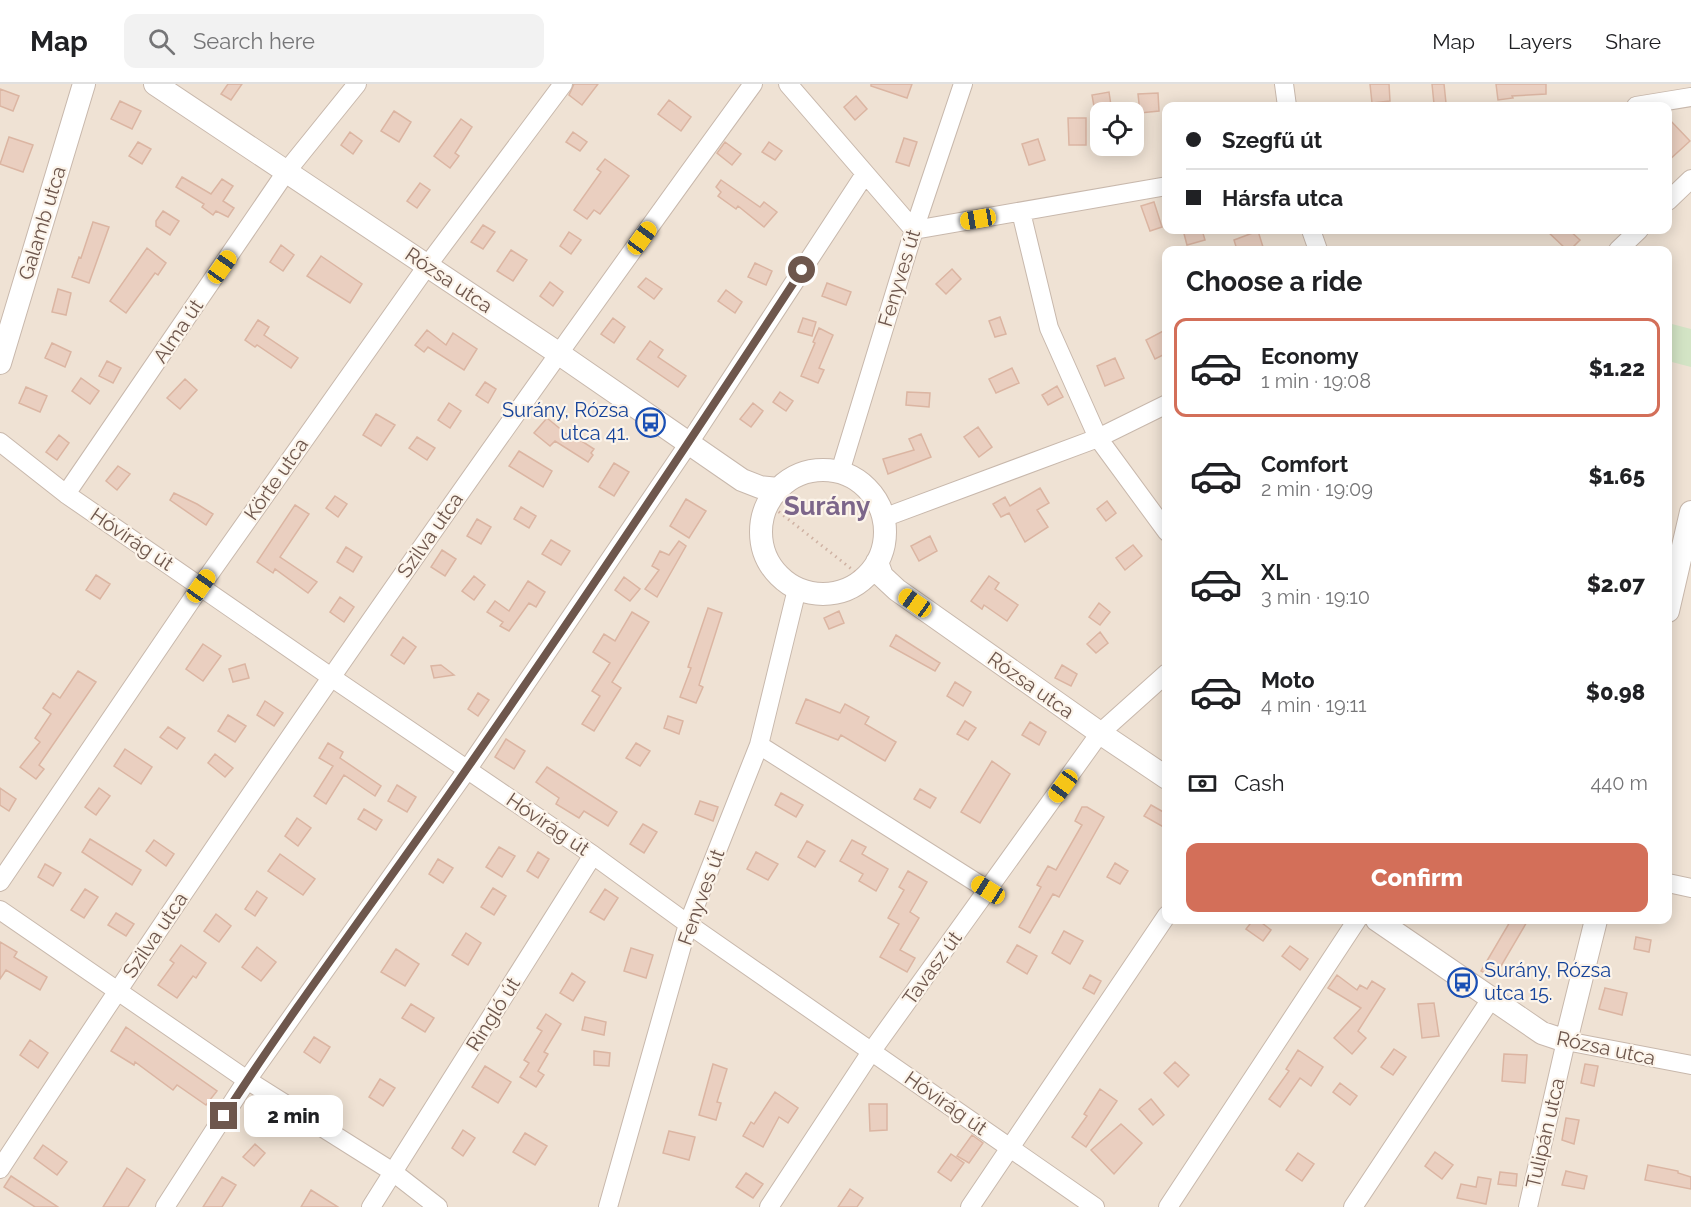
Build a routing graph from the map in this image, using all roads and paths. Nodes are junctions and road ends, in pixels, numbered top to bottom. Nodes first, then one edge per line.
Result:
1 (84, 84) edge
2 (155, 84) edge
3 (357, 84) edge
4 (563, 84) edge
5 (753, 84) edge
6 (788, 84) edge
7 (963, 84) edge
8 (1284, 84) edge
9 (1691, 97) edge
10 (1286, 102) edge
11 (1660, 102) edge
12 (286, 172) junction
13 (866, 174) junction
14 (1691, 179) edge
15 (1162, 187) edge
16 (1672, 197) edge
17 (1021, 212) junction
18 (914, 230) junction
19 (1635, 234) edge
20 (1622, 246) edge
21 (427, 266) junction
22 (558, 353) junction
23 (0, 363) edge
24 (1162, 406) edge
25 (1098, 438) junction
26 (0, 442) edge
27 (689, 443) junction
28 (840, 472) junction
29 (66, 494) junction
30 (769, 502) junction
31 (1691, 512) edge
32 (883, 518) junction
33 (1162, 525) edge
34 (873, 580) junction
35 (1678, 580) edge
36 (201, 586) junction
37 (797, 589) junction
38 (1672, 599) edge
39 (331, 677) junction
40 (1162, 677) edge
41 (1100, 733) junction
42 (759, 745) junction
43 (467, 770) junction
44 (1162, 775) edge
45 (593, 855) junction
46 (0, 882) edge
47 (1672, 884) edge
48 (1691, 888) edge
49 (988, 890) junction
50 (0, 910) edge
51 (1162, 922) edge
52 (688, 924) junction
53 (1354, 924) edge
54 (1383, 924) edge
55 (1595, 924) edge
56 (116, 992) junction
57 (1491, 999) junction
58 (1566, 1041) junction
59 (871, 1052) junction
60 (1691, 1065) edge
61 (248, 1080) junction
62 (1011, 1148) junction
63 (0, 1169) edge
64 (393, 1172) junction
65 (165, 1207) edge
66 (371, 1207) edge
67 (438, 1207) edge
68 (609, 1207) edge
69 (769, 1207) edge
70 (970, 1207) edge
71 (1095, 1207) edge
72 (1168, 1207) edge
73 (1353, 1207) edge
74 (1528, 1207) edge

1 - 23 street, Galamb utca
2 - 12 street, Rózsa utca
3 - 12 street, Alma út
4 - 21 street, Körte utca
5 - 22 street, Szilva utca
6 - 13 street
7 - 18 street, Fenyves út
8 - 10 street
9 - 11 street
12 - 21 street, Rózsa utca
12 - 29 street, Alma út
13 - 18 street
13 - 27 street
14 - 16 street
15 - 17 street
17 - 18 street
17 - 25 street
18 - 28 street, Fenyves út
19 - 20 street
21 - 22 street, Rózsa utca
21 - 36 street, Körte utca
22 - 27 street, Rózsa utca
22 - 39 street, Szilva utca
24 - 25 street
25 - 32 street
25 - 33 street
26 - 29 street, Hóvirág út
27 - 30 street, Rózsa utca
27 - 43 street
28 - 30 street
28 - 32 street
29 - 36 street, Hóvirág út
30 - 34 path
30 - 37 street
31 - 35 street
32 - 34 street
34 - 37 street
34 - 41 street, Rózsa utca
35 - 38 street
36 - 39 street, Hóvirág út
36 - 46 street, Körte utca
37 - 42 street, Fenyves út
39 - 43 street, Hóvirág út
39 - 56 street, Szilva utca
40 - 41 street, Tavasz út
41 - 44 street, Rózsa utca
41 - 49 street, Tavasz út
42 - 49 street
42 - 52 street, Fenyves út
43 - 45 street, Hóvirág út
43 - 61 street
45 - 52 street, Hóvirág út
45 - 64 street, Ringló út
47 - 48 street
49 - 59 street, Tavasz út
50 - 56 street
51 - 62 street
52 - 59 street, Hóvirág út
52 - 68 street, Fenyves út
53 - 72 street
54 - 57 street, Rózsa utca
55 - 58 street, Tulipán utca
56 - 61 street
56 - 63 street, Szilva utca
57 - 58 street, Rózsa utca
57 - 73 street
58 - 60 street, Rózsa utca
58 - 74 street, Tulipán utca
59 - 62 street, Hóvirág út
59 - 69 street, Tavasz út
61 - 64 street
61 - 65 street
62 - 70 street
62 - 71 street, Hóvirág út
64 - 66 street, Ringló út
64 - 67 street

